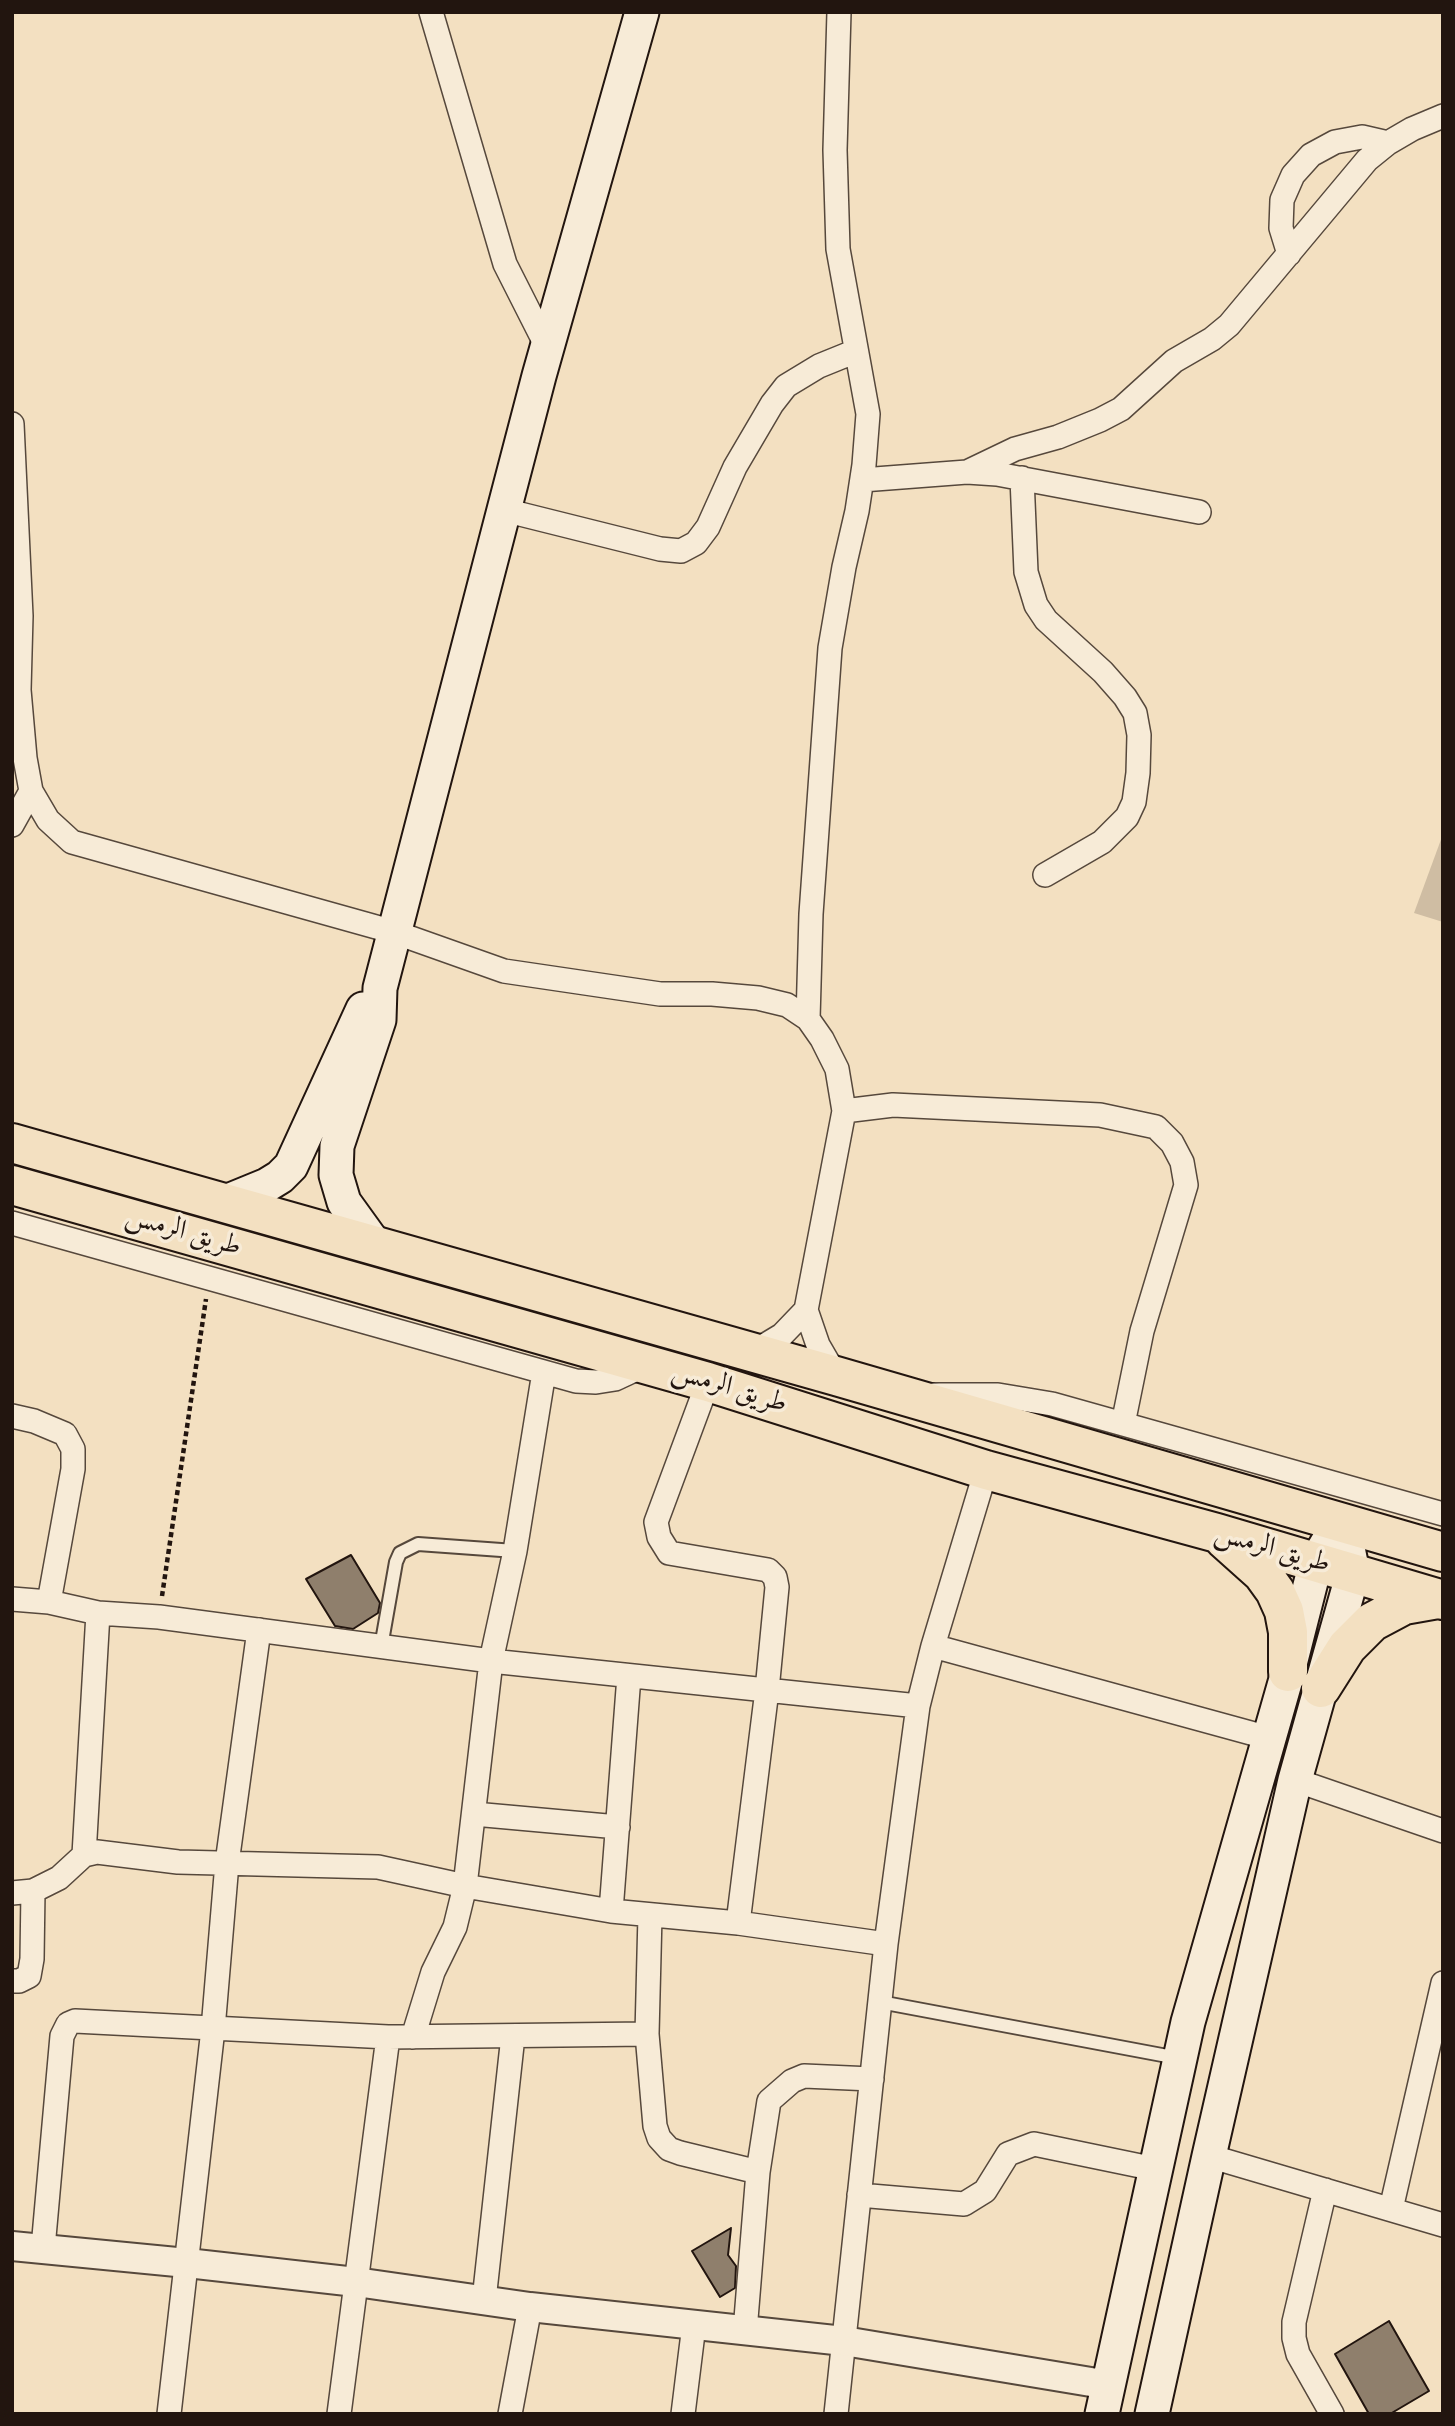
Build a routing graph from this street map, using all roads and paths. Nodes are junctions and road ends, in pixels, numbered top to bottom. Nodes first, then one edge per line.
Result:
1 (431, 12) edge
2 (642, 12) edge
3 (839, 12) edge
4 (1443, 116) edge
5 (1388, 143) junction
6 (1289, 254) junction
7 (547, 347) junction
8 (856, 351) junction
9 (12, 424) edge
10 (967, 472) junction
11 (1023, 478) junction
12 (862, 480) junction
13 (503, 510) junction
14 (1199, 512) dead end
15 (16, 688) edge
16 (31, 791) junction
17 (12, 825) edge
18 (1045, 875) dead end
19 (394, 932) junction
20 (380, 988) junction
21 (808, 1018) junction
22 (844, 1111) junction
23 (12, 1143) edge
24 (12, 1185) edge
25 (222, 1203) junction
26 (12, 1223) edge
27 (375, 1245) junction
28 (209, 1278) junction
29 (806, 1310) junction
30 (752, 1353) junction
31 (646, 1364) junction
32 (544, 1371) junction
33 (836, 1376) junction
34 (708, 1382) junction
35 (911, 1398) junction
36 (12, 1416) edge
37 (1123, 1424) junction
38 (986, 1470) junction
39 (1443, 1514) edge
40 (1337, 1525) junction
41 (1217, 1533) junction
42 (515, 1551) junction
43 (1443, 1552) edge
44 (1316, 1562) junction
45 (1353, 1573) junction
46 (12, 1599) edge
47 (1441, 1600) edge
48 (49, 1602) junction
49 (98, 1613) junction
50 (159, 1617) junction
51 (259, 1630) junction
52 (933, 1646) junction
53 (381, 1647) junction
54 (491, 1661) junction
55 (629, 1676) junction
56 (1305, 1680) junction
57 (767, 1690) junction
58 (918, 1706) junction
59 (1269, 1738) junction
60 (1295, 1780) junction
61 (474, 1814) junction
62 (618, 1827) junction
63 (1443, 1832) edge
64 (84, 1855) junction
65 (227, 1863) junction
66 (465, 1886) junction
67 (22, 1892) edge
68 (611, 1911) junction
69 (650, 1915) junction
70 (738, 1923) junction
71 (886, 1944) junction
72 (12, 1981) edge
73 (1443, 1983) edge
74 (880, 2002) junction
75 (1440, 2010) edge
76 (1188, 2022) junction
77 (214, 2029) junction
78 (647, 2034) junction
79 (513, 2036) junction
80 (388, 2037) junction
81 (413, 2037) junction
82 (1179, 2058) junction
83 (872, 2079) junction
84 (1209, 2156) junction
85 (1156, 2169) junction
86 (758, 2172) junction
87 (1325, 2190) junction
88 (859, 2195) junction
89 (1391, 2209) junction
90 (1443, 2225) edge
91 (12, 2246) edge
92 (43, 2248) junction
93 (187, 2263) junction
94 (356, 2283) junction
95 (484, 2300) junction
96 (530, 2307) junction
97 (694, 2325) junction
98 (745, 2331) junction
99 (844, 2340) junction
100 (1105, 2400) edge
101 (169, 2414) edge
102 (338, 2414) edge
103 (510, 2414) edge
104 (683, 2414) edge
105 (836, 2414) edge
106 (1152, 2414) edge
107 (1332, 2414) edge

1 - 7 street
2 - 7 main road
3 - 8 street
4 - 5 street
5 - 6 street
5 - 6 street
6 - 10 street
7 - 13 main road
8 - 12 street
8 - 13 street
9 - 15 street
10 - 11 street
10 - 12 street
11 - 14 street
11 - 18 street
12 - 21 street
13 - 19 main road
15 - 16 street
16 - 17 street
16 - 19 street
19 - 20 main road
19 - 21 street
20 - 25 main road
20 - 27 main road
21 - 22 street
22 - 29 street
22 - 37 street
23 - 25 highway, طريق الرمس
24 - 31 highway, طريق الرمس
25 - 27 highway, طريق الرمس
26 - 28 street
27 - 30 highway, طريق الرمس
28 - 32 street
28 - 50 path
29 - 30 street
29 - 33 street
30 - 33 highway, طريق الرمس
31 - 32 street
31 - 34 highway, طريق الرمس
32 - 42 street
33 - 35 highway, طريق الرمس
34 - 38 highway, طريق الرمس
34 - 57 street
35 - 37 street
35 - 40 highway, طريق الرمس
36 - 48 street
37 - 39 street
38 - 41 highway, طريق الرمس
38 - 52 street
40 - 43 highway, طريق الرمس
40 - 44 main road
40 - 45 main road
41 - 44 highway, طريق الرمس
41 - 56 highway
42 - 53 lane
42 - 54 street
44 - 45 highway, طريق الرمس
44 - 56 main road
45 - 47 highway, طريق الرمس
45 - 56 main road
46 - 48 street
47 - 56 highway
48 - 49 street
49 - 50 street
49 - 64 street
50 - 51 street
51 - 53 street
51 - 65 street
52 - 58 street
52 - 59 street
53 - 54 street
54 - 55 street
54 - 61 street
55 - 57 street
55 - 62 street
56 - 59 main road
56 - 60 main road
57 - 58 street
57 - 70 street
58 - 71 street
59 - 76 main road
60 - 63 street
60 - 84 main road
61 - 62 street
61 - 66 street
62 - 68 street
64 - 65 street
64 - 67 street
65 - 66 street
65 - 77 street
66 - 68 street
66 - 81 street
67 - 72 street
68 - 69 street
69 - 70 street
69 - 78 street
70 - 71 street
71 - 74 street
73 - 75 street
74 - 82 lane
74 - 83 street
75 - 89 street
76 - 82 main road
76 - 84 main road
77 - 80 street
77 - 92 street
77 - 93 street
78 - 79 street
78 - 86 street
79 - 81 street
79 - 95 street
80 - 81 street
80 - 94 street
82 - 85 main road
83 - 86 street
83 - 88 street
84 - 87 street
84 - 106 main road
85 - 88 street
85 - 100 main road
86 - 98 street
87 - 89 street
87 - 107 street
88 - 99 street
89 - 90 street
91 - 92 street
92 - 93 street
93 - 94 street
93 - 101 street
94 - 95 street
94 - 102 street
95 - 96 street
96 - 97 street
96 - 103 street
97 - 98 street
97 - 104 street
98 - 99 street
99 - 100 street
99 - 105 street

